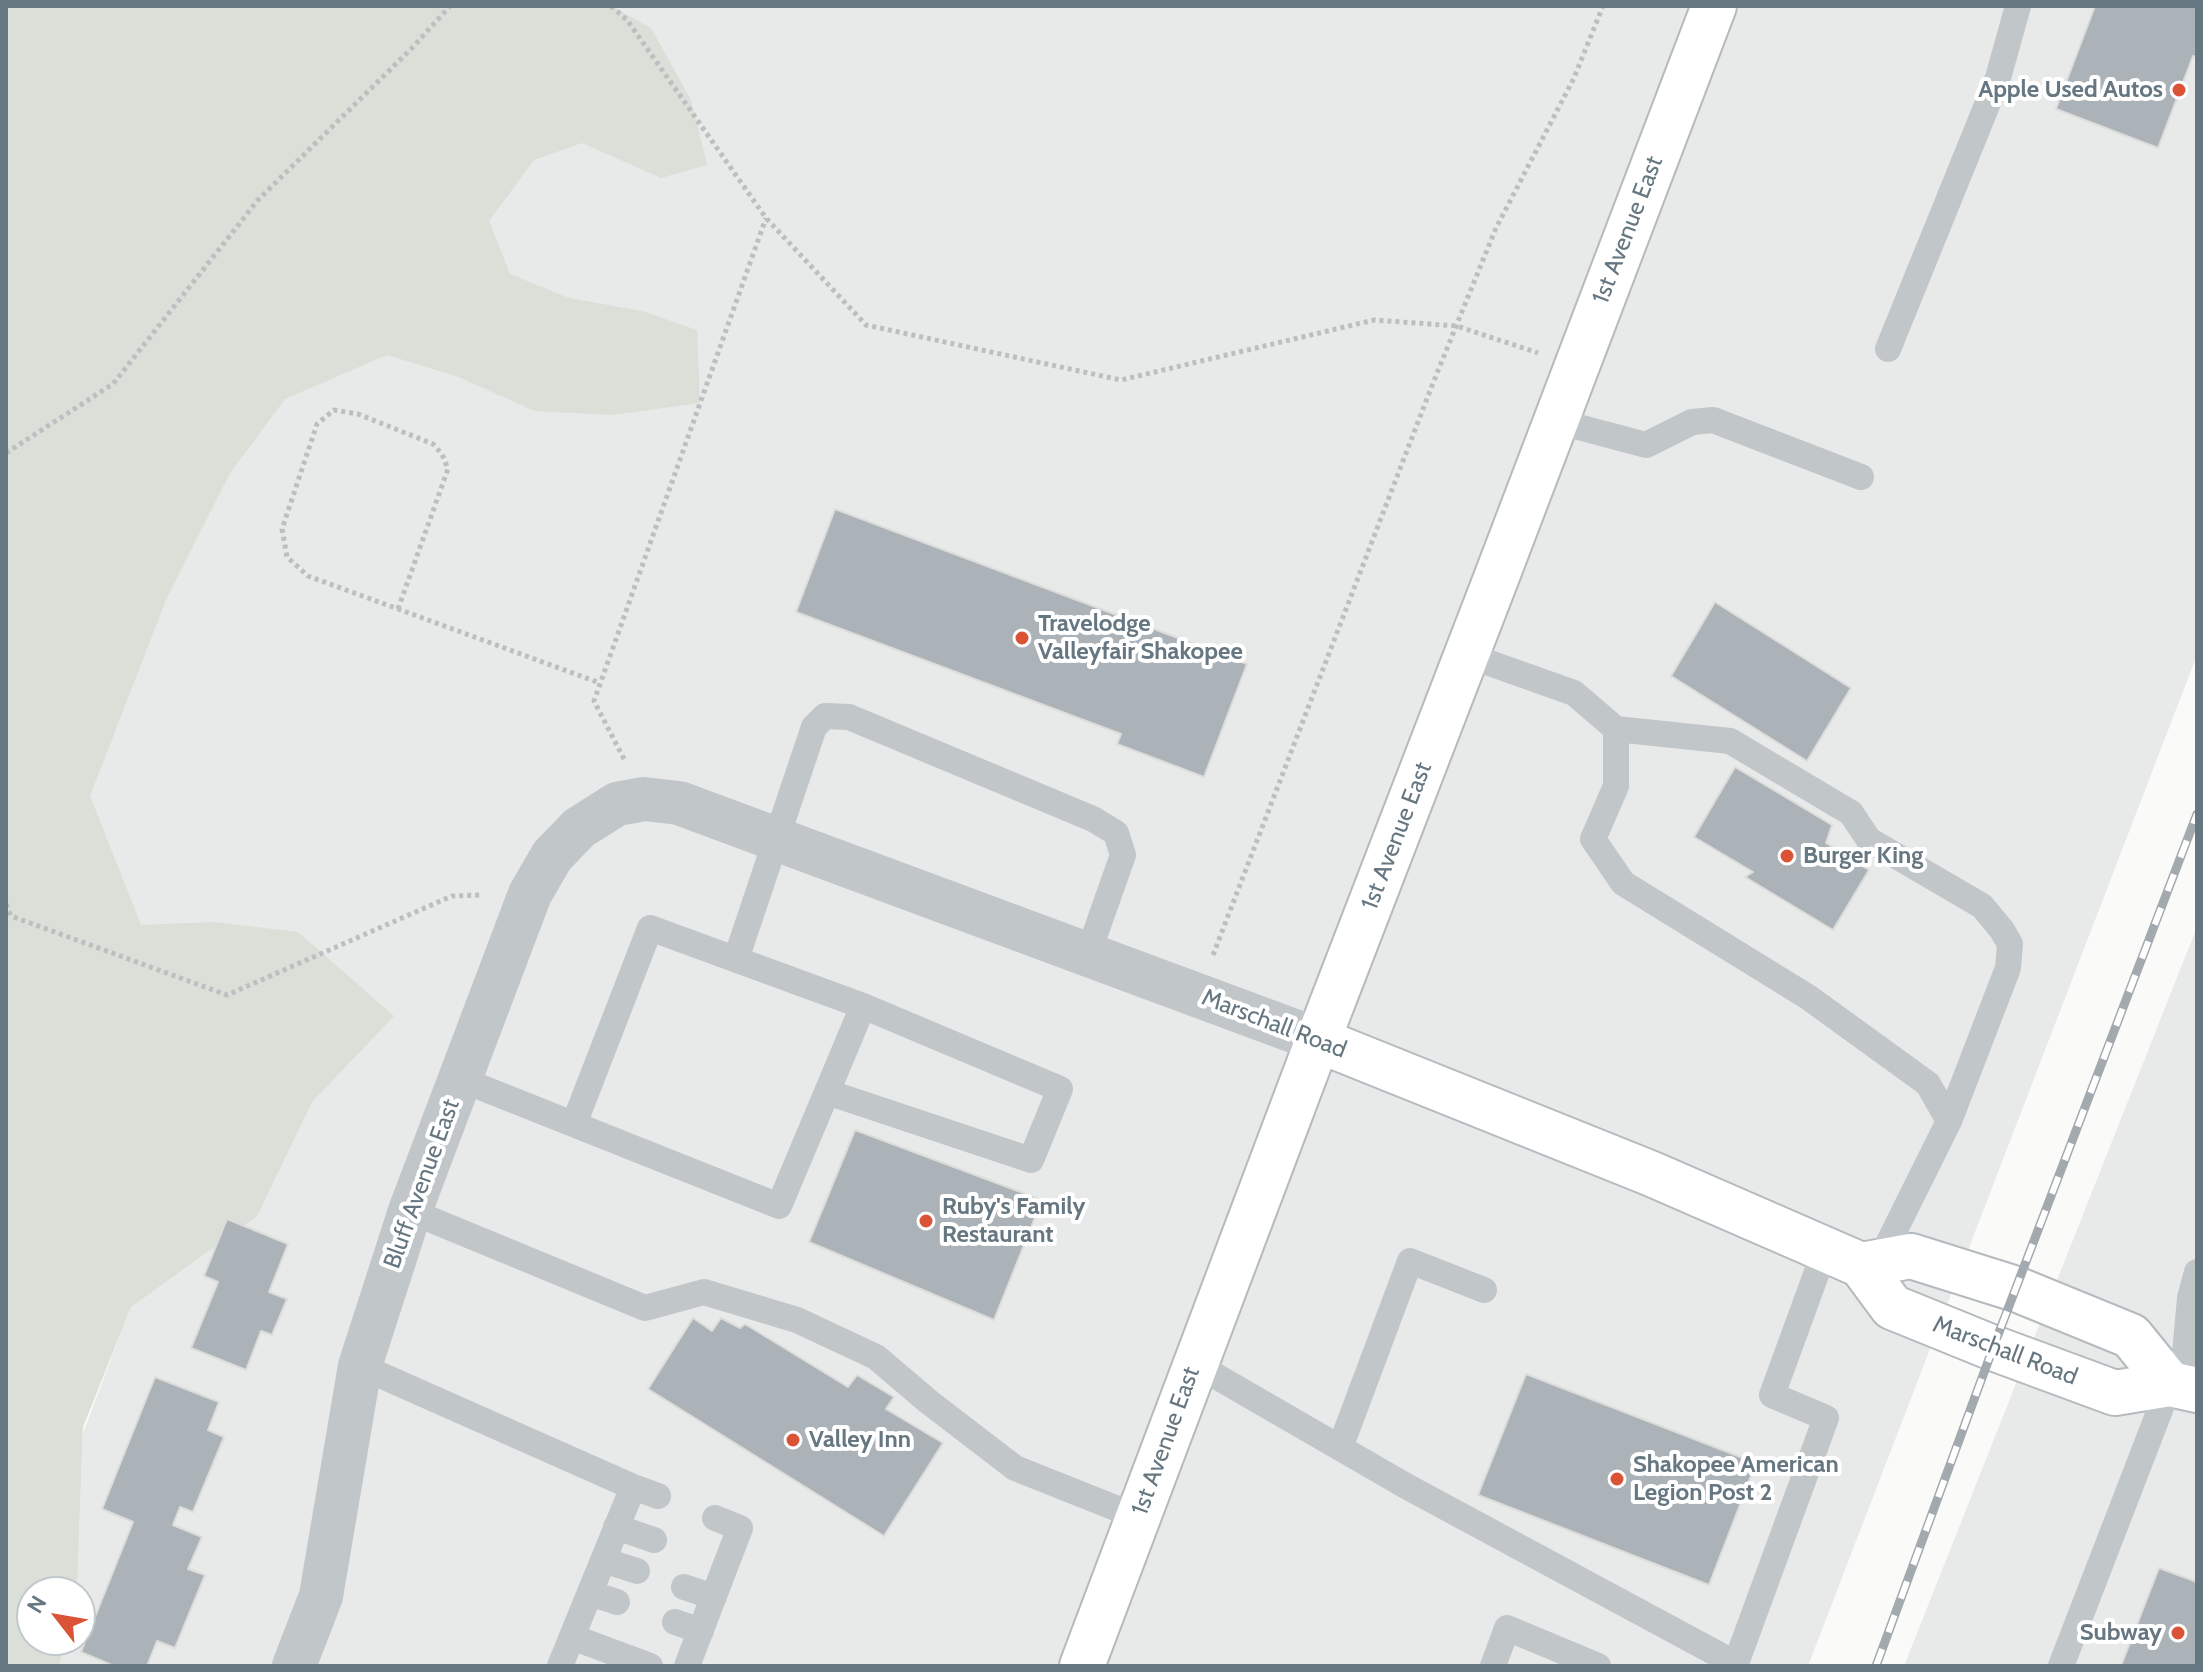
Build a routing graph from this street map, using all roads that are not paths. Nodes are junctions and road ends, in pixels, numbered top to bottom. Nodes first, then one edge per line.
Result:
1 (1714, 6) edge
2 (2018, 6) edge
3 (1888, 349) dead end
4 (1556, 421) junction
5 (1861, 477) dead end
6 (1467, 655) junction
7 (1616, 729) junction
8 (662, 801) joint
9 (776, 839) junction
10 (1088, 954) junction
11 (736, 959) junction
12 (863, 1006) junction
13 (1318, 1040) junction
14 (460, 1079) junction
15 (827, 1092) junction
16 (1949, 1121) junction
17 (574, 1124) junction
18 (410, 1211) junction
19 (1855, 1259) junction
20 (2197, 1272) edge
21 (1484, 1290) dead end
22 (1195, 1364) junction
23 (360, 1366) junction
24 (2183, 1387) edge
25 (1340, 1448) junction
26 (633, 1487) junction
27 (658, 1496) dead end
28 (1138, 1517) junction
29 (715, 1518) dead end
30 (616, 1527) junction
31 (654, 1540) dead end
32 (603, 1560) junction
33 (637, 1571) dead end
34 (684, 1587) dead end
35 (590, 1593) junction
36 (714, 1597) junction
37 (617, 1602) dead end
38 (675, 1622) dead end
39 (701, 1631) junction
40 (572, 1637) junction
41 (1736, 1665) edge
42 (294, 1666) edge
43 (560, 1666) edge
44 (650, 1666) edge
45 (687, 1666) edge
46 (1082, 1666) edge
47 (1493, 1666) edge
48 (1598, 1666) edge
49 (2061, 1666) edge

1 - 4 main road, 1st Avenue East
2 - 3 lane
4 - 5 lane
4 - 6 main road, 1st Avenue East
6 - 7 lane
6 - 13 main road, 1st Avenue East
7 - 16 lane
7 - 16 lane
8 - 9 street, Marschall Road
8 - 14 street, Bluff Avenue East
9 - 10 street, Marschall Road
9 - 10 lane
9 - 11 lane
10 - 13 street, Marschall Road
11 - 12 lane
11 - 17 lane
12 - 15 lane
12 - 15 lane
13 - 19 main road, Marschall Road
13 - 22 main road, 1st Avenue East
14 - 17 lane
14 - 18 street, Bluff Avenue East
15 - 17 lane
16 - 19 lane
18 - 23 street, Bluff Avenue East
18 - 28 lane
19 - 24 main road, Marschall Road
19 - 24 main road, Marschall Road
19 - 41 lane
20 - 24 lane
21 - 25 lane
22 - 25 lane
22 - 28 main road, 1st Avenue East
23 - 26 lane
23 - 42 street, Bluff Avenue East
24 - 49 lane
25 - 41 lane
26 - 27 lane
26 - 30 lane
28 - 46 main road, 1st Avenue East
29 - 36 lane
30 - 31 lane
30 - 32 lane
32 - 33 lane
32 - 35 lane
34 - 36 lane
35 - 37 lane
35 - 40 lane
36 - 39 lane
38 - 39 lane
39 - 45 lane
40 - 43 lane
40 - 44 lane
47 - 48 lane

